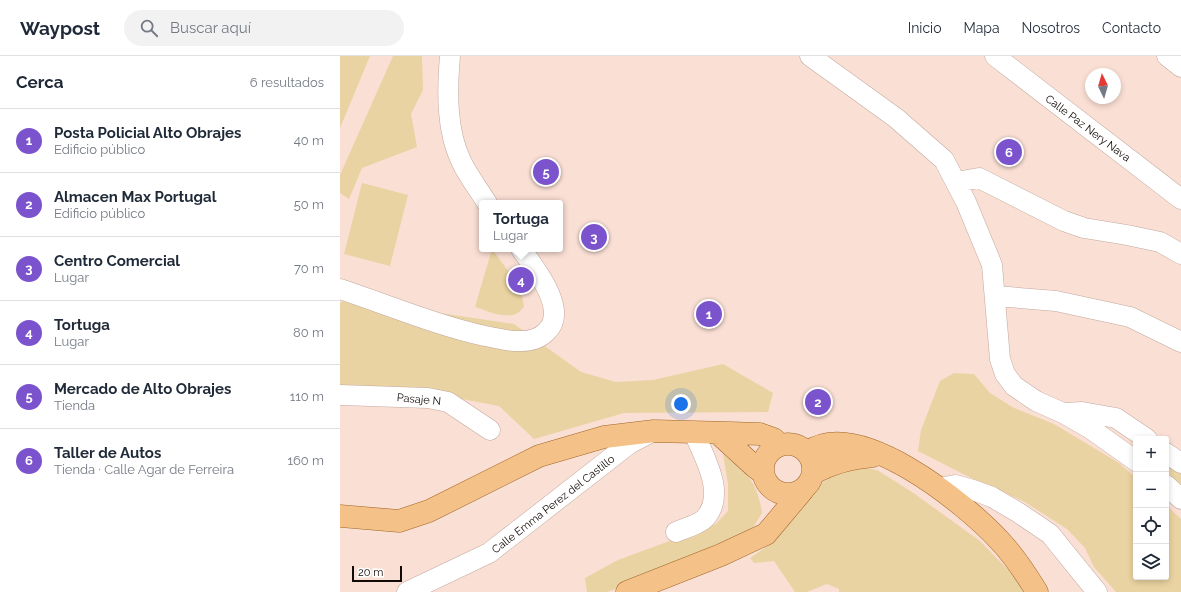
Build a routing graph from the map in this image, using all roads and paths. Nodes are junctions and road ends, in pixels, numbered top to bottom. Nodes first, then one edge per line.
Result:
1 (450, 56) edge
2 (810, 56) edge
3 (995, 56) edge
4 (1167, 56) edge
5 (1181, 67) edge
6 (956, 182) junction
7 (1181, 199) edge
8 (485, 200) edge
9 (523, 252) edge
10 (1181, 254) edge
11 (340, 289) edge
12 (996, 296) junction
13 (1181, 342) edge
14 (340, 395) edge
15 (1063, 413) junction
16 (490, 430) dead end
17 (654, 431) junction
18 (694, 433) junction
19 (720, 434) junction
20 (1143, 436) edge
21 (779, 445) junction
22 (808, 452) junction
23 (1169, 455) edge
24 (881, 456) junction
25 (1133, 459) edge
26 (1181, 463) edge
27 (766, 480) junction
28 (808, 482) junction
29 (940, 488) junction
30 (1169, 488) edge
31 (1181, 499) edge
32 (340, 516) edge
33 (676, 532) dead end
34 (753, 541) junction
35 (407, 592) edge
36 (627, 592) edge
37 (1037, 592) edge
38 (1097, 592) edge

1 - 8 street
2 - 6 street
3 - 7 street, Calle Paz Nery Nava
4 - 5 street
6 - 10 street
6 - 12 street
9 - 11 street
12 - 13 street
12 - 15 street
14 - 16 street, Pasaje N
15 - 20 street
15 - 25 street
17 - 18 main road
17 - 32 main road
17 - 35 street, Calle Emma Perez del Castillo
18 - 19 main road
18 - 33 street
19 - 21 main road
19 - 27 main road
21 - 22 main road
21 - 27 main road
22 - 24 main road
22 - 28 main road
23 - 26 street
24 - 28 main road
24 - 29 main road
27 - 28 main road
27 - 34 main road
28 - 34 main road
29 - 37 main road
29 - 38 street
30 - 31 street
34 - 36 main road

